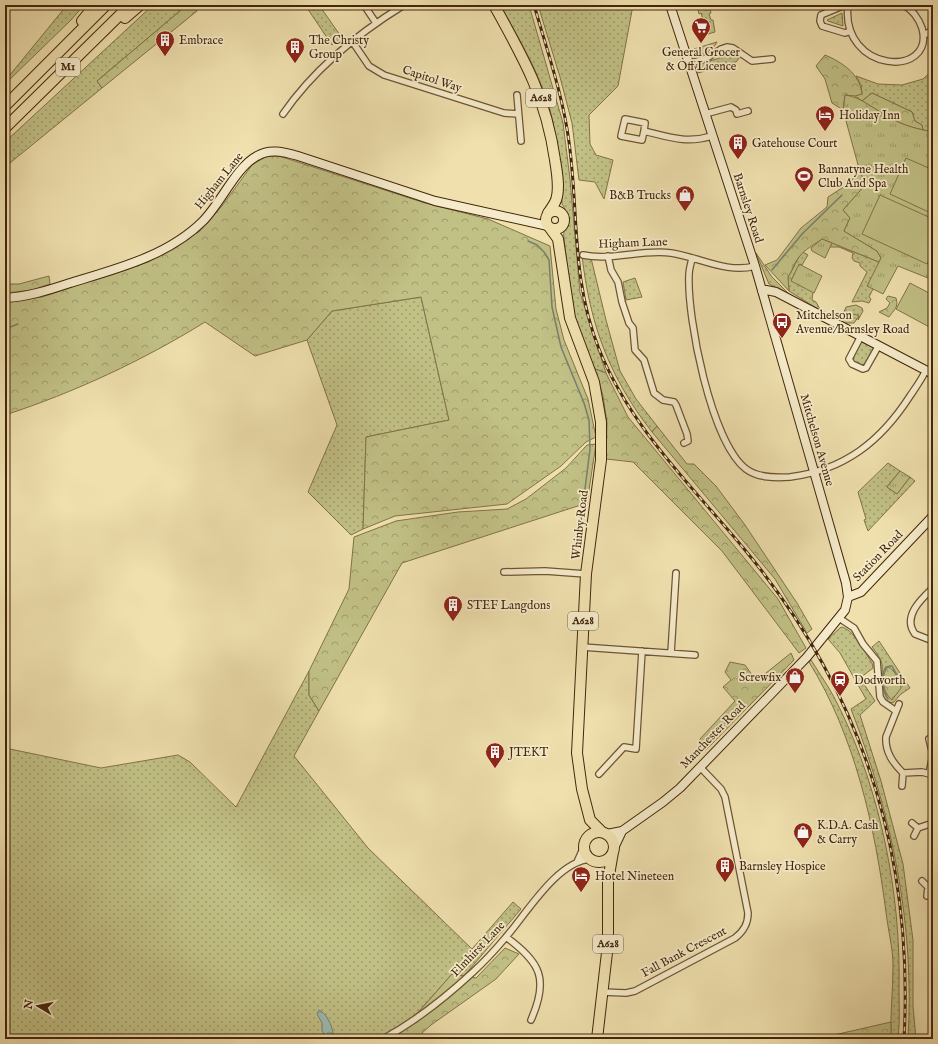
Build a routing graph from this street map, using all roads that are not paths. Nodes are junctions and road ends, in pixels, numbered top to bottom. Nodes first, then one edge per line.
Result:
1 (95, 5) edge
2 (106, 5) edge
3 (130, 5) edge
4 (140, 5) edge
5 (364, 5) edge
6 (404, 5) edge
7 (494, 5) edge
8 (670, 5) edge
9 (847, 5) edge
10 (903, 5) edge
11 (376, 23) junction
12 (933, 30) edge
13 (850, 31) junction
14 (924, 35) junction
15 (352, 41) junction
16 (772, 59) dead end
17 (688, 64) junction
18 (35, 78) junction
19 (49, 86) junction
20 (517, 95) dead end
21 (5, 106) edge
22 (748, 111) dead end
23 (283, 114) dead end
24 (518, 114) junction
25 (705, 114) junction
26 (5, 128) edge
27 (644, 131) junction
28 (712, 136) junction
29 (521, 141) dead end
30 (556, 200) junction
31 (563, 219) junction
32 (548, 221) junction
33 (558, 239) junction
34 (583, 255) dead end
35 (608, 256) junction
36 (692, 258) junction
37 (754, 266) junction
38 (762, 291) junction
39 (5, 298) edge
40 (861, 336) junction
41 (879, 345) junction
42 (930, 372) edge
43 (684, 443) dead end
44 (814, 471) junction
45 (933, 516) edge
46 (504, 572) dead end
47 (676, 573) dead end
48 (586, 574) junction
49 (933, 588) edge
50 (848, 597) junction
51 (839, 618) junction
52 (933, 640) edge
53 (582, 647) junction
54 (814, 648) joint
55 (642, 651) junction
56 (672, 653) junction
57 (695, 655) dead end
58 (899, 704) dead end
59 (896, 711) junction
60 (929, 739) dead end
61 (700, 767) junction
62 (903, 773) junction
63 (599, 774) dead end
64 (931, 774) edge
65 (902, 786) dead end
66 (590, 820) junction
67 (912, 823) dead end
68 (933, 823) edge
69 (918, 828) junction
70 (622, 831) junction
71 (605, 833) junction
72 (914, 836) dead end
73 (586, 841) junction
74 (614, 850) junction
75 (593, 860) junction
76 (577, 862) junction
77 (608, 881) junction
78 (922, 881) dead end
79 (931, 886) edge
80 (927, 896) dead end
81 (506, 937) junction
82 (602, 992) junction
83 (531, 1020) dead end
84 (383, 1039) edge
85 (597, 1039) edge

1 - 18 highway, M1
2 - 18 highway, M1
3 - 19 highway, M1
4 - 19 highway, M1
5 - 11 street
6 - 11 street
7 - 30 highway, A628
8 - 17 main road, Barnsley Road
9 - 13 street
9 - 13 street
10 - 14 street
11 - 15 street
12 - 14 street
13 - 14 street
15 - 23 street
15 - 24 street, Capitol Way
16 - 17 street
17 - 25 main road, Barnsley Road
18 - 21 highway, M1
19 - 26 highway, M1
20 - 24 street
22 - 25 street
24 - 29 street
25 - 28 main road, Barnsley Road
27 - 27 street
27 - 28 street
28 - 37 main road, Barnsley Road
30 - 31 highway, A628
30 - 32 highway
31 - 32 highway
31 - 32 highway
31 - 33 highway, Whinby Road / A628
32 - 33 highway
32 - 39 main road, Higham Lane
33 - 48 highway, Whinby Road / A628
34 - 35 street, Higham Lane
35 - 36 street, Higham Lane
35 - 43 street
36 - 37 street, Higham Lane
36 - 44 street
37 - 38 main road, Barnsley Road
38 - 40 main road
38 - 44 main road, Mitchelson Avenue
40 - 41 main road
40 - 41 street
41 - 42 main road
42 - 44 street
44 - 50 main road, Mitchelson Avenue
45 - 50 main road, Station Road
46 - 48 street
47 - 56 street
48 - 53 highway, Whinby Road / A628
49 - 52 street
50 - 51 main road, Station Road
51 - 54 main road, Station Road
51 - 59 street
53 - 55 street
53 - 66 highway, Whinby Road / A628
54 - 61 main road, Manchester Road
55 - 56 street
55 - 63 street
56 - 57 street
58 - 59 street
59 - 62 street
60 - 64 street
61 - 70 main road, Manchester Road
61 - 82 street, Fall Bank Crescent
62 - 64 street
62 - 65 street
66 - 71 highway
66 - 73 highway, Whinby Road / A628
67 - 69 street
68 - 69 street
69 - 72 street
70 - 71 main road, Manchester Road
70 - 74 main road, Manchester Road
71 - 73 highway, Manchester Road
71 - 74 highway
73 - 75 highway, Manchester Road / A628
73 - 76 street, Elmhirst Lane
74 - 75 highway
74 - 77 highway, Manchester Road / A628
75 - 76 street, Elmhirst Lane
75 - 77 highway, Manchester Road / A628
76 - 81 street, Elmhirst Lane
77 - 82 highway, Manchester Road / A628
78 - 79 street
79 - 80 street
81 - 83 street
81 - 84 street, Elmhirst Lane
82 - 85 highway, Manchester Road / A628

